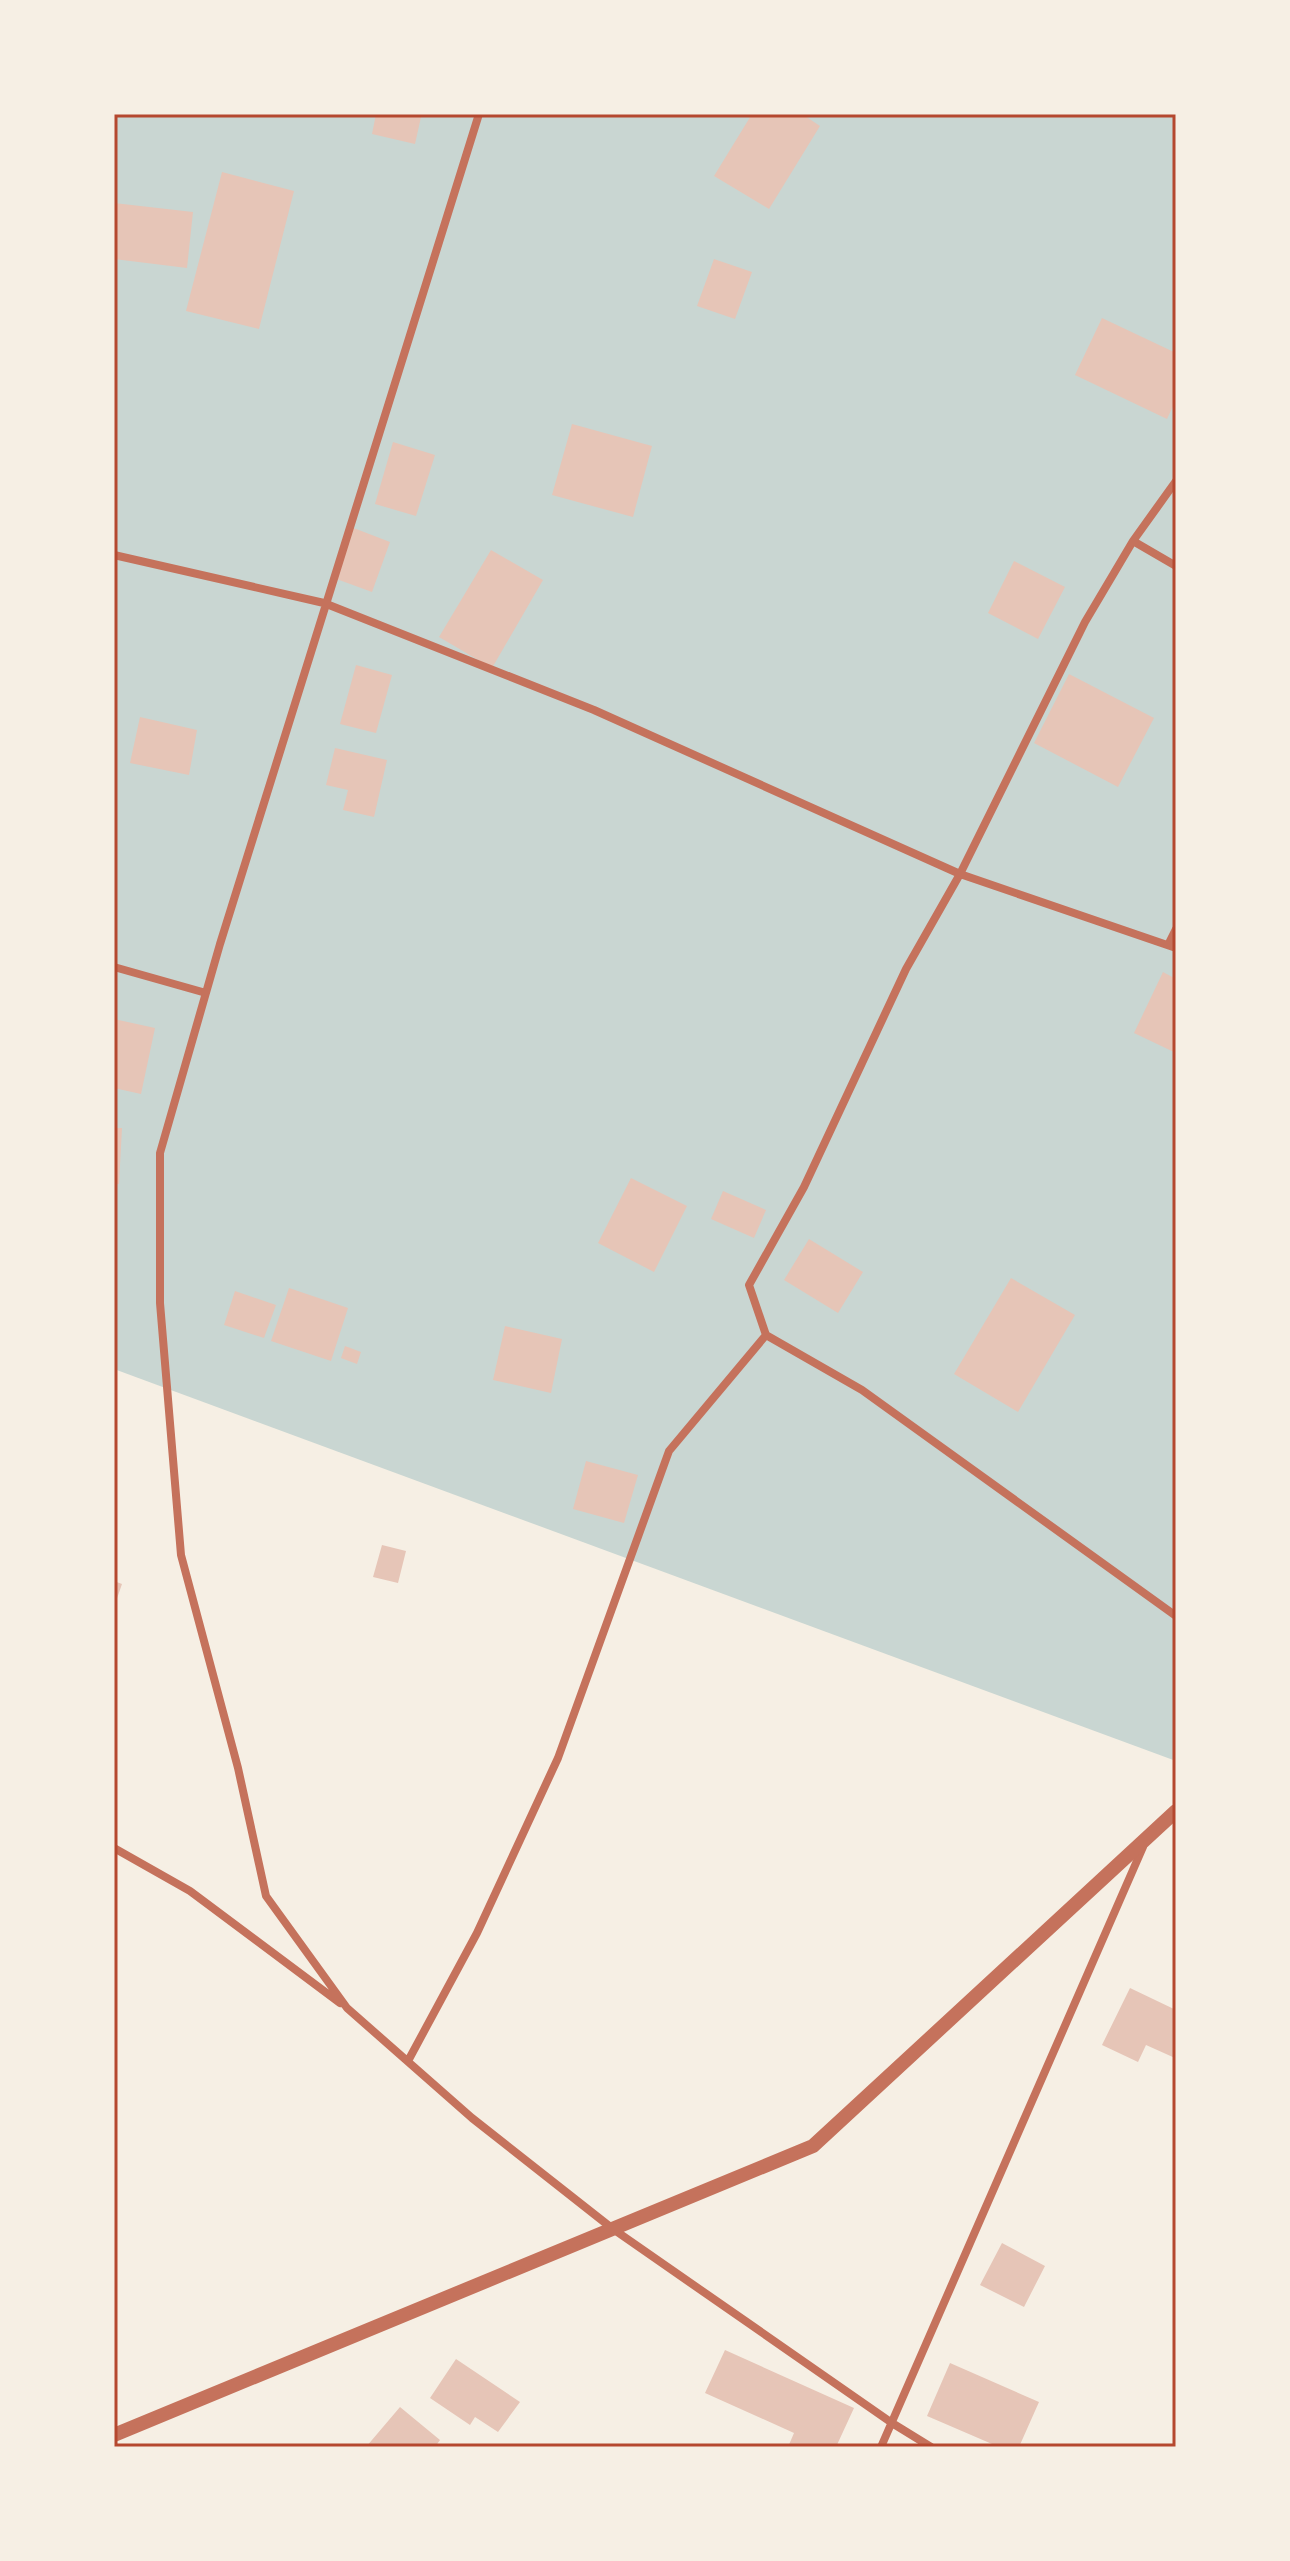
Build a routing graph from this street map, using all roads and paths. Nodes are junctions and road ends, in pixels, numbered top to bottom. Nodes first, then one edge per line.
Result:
1 (479, 114) edge
2 (1176, 481) edge
3 (1133, 541) junction
4 (114, 555) edge
5 (1176, 566) edge
6 (324, 603) junction
7 (960, 874) junction
8 (1176, 929) edge
9 (1172, 947) edge
10 (114, 967) edge
11 (206, 993) junction
12 (766, 1335) junction
13 (1176, 1616) edge
14 (1176, 1811) edge
15 (1146, 1839) junction
16 (114, 1848) edge
17 (347, 2008) junction
18 (408, 2061) junction
19 (613, 2229) junction
20 (892, 2423) junction
21 (114, 2435) edge
22 (881, 2447) edge
23 (931, 2447) edge

1 - 6 street
2 - 3 street
3 - 5 street
3 - 7 street
4 - 6 street
6 - 7 street
6 - 11 street
7 - 9 street
7 - 12 street
8 - 9 street
10 - 11 street
11 - 17 street
12 - 13 street
12 - 18 street
14 - 15 street
15 - 19 street
15 - 20 street
16 - 17 street
17 - 18 street
18 - 19 street
19 - 20 street
19 - 21 street
20 - 22 street
20 - 23 street

